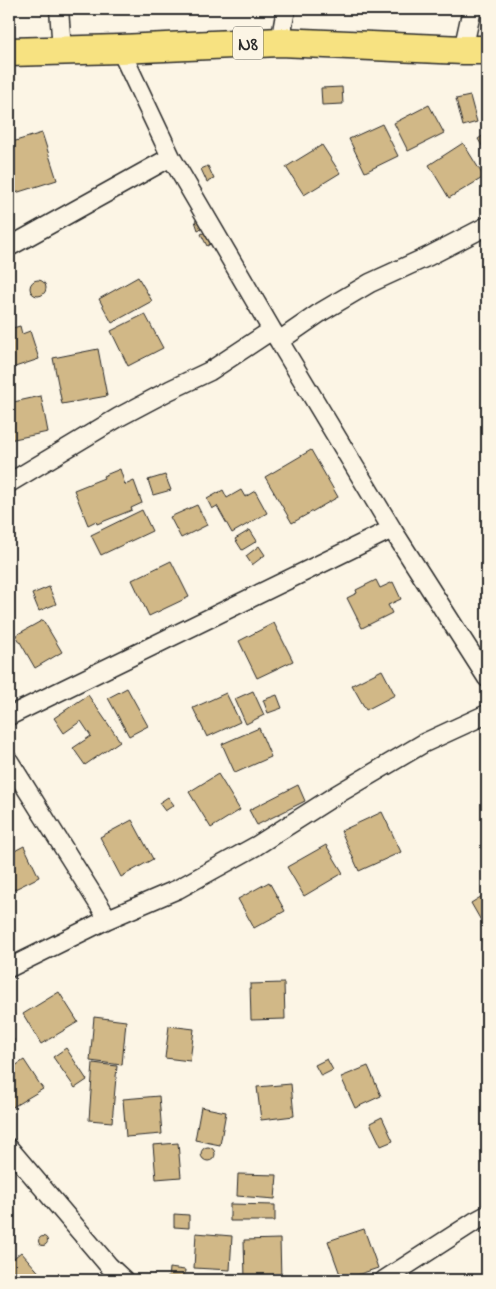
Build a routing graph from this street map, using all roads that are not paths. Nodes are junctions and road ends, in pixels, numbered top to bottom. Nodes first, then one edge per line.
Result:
1 (59, 9) edge
2 (286, 9) edge
3 (472, 9) edge
4 (280, 42) junction
5 (120, 49) junction
6 (62, 50) junction
7 (475, 50) edge
8 (9, 52) edge
9 (171, 158) junction
10 (487, 226) edge
11 (9, 247) edge
12 (275, 335) junction
13 (9, 483) edge
14 (392, 529) junction
15 (487, 678) edge
16 (487, 714) edge
17 (9, 716) edge
18 (9, 761) edge
19 (108, 919) junction
20 (9, 968) edge
21 (9, 1148) edge
22 (487, 1215) edge
23 (124, 1280) edge
24 (384, 1280) edge

1 - 6 street
2 - 4 street
3 - 7 street
4 - 5 main road, N8
4 - 7 main road, N8
5 - 6 main road, N8
5 - 9 street
6 - 8 main road, N8
9 - 11 street
9 - 12 street
10 - 12 street
12 - 13 street
12 - 14 street
14 - 15 street
14 - 17 street
16 - 19 street
18 - 19 street
19 - 20 street
21 - 23 street
22 - 24 street

